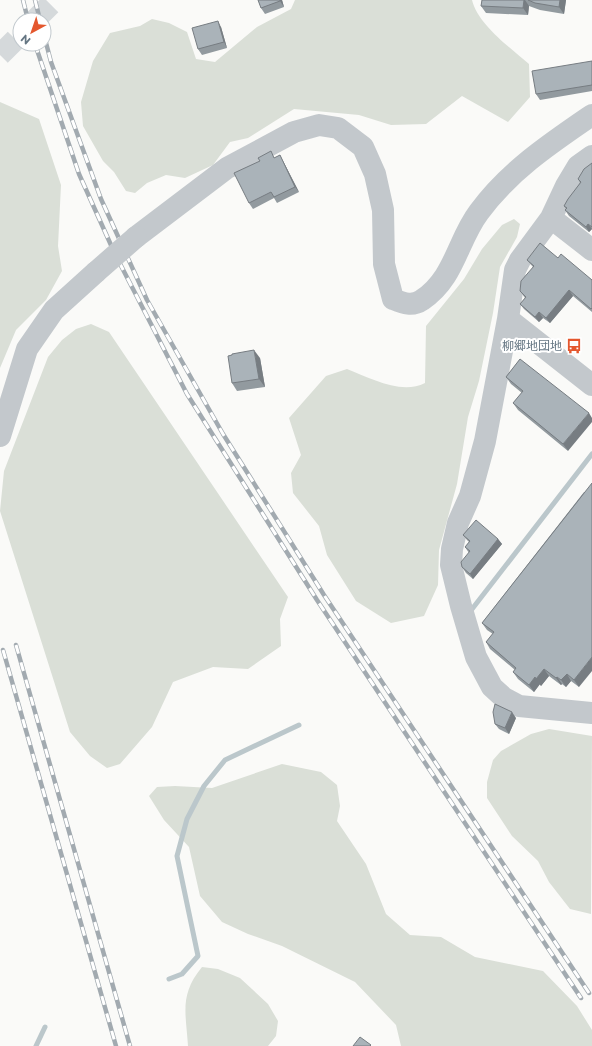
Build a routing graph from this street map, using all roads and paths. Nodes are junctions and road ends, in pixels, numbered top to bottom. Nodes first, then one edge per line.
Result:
1 (592, 115) edge
2 (592, 156) edge
3 (551, 218) junction
4 (592, 250) edge
5 (508, 319) junction
6 (591, 381) edge
7 (0, 436) edge
8 (592, 713) edge

1 - 7 street, bridge
2 - 3 street
3 - 4 street
3 - 5 street
5 - 6 street
5 - 8 street

